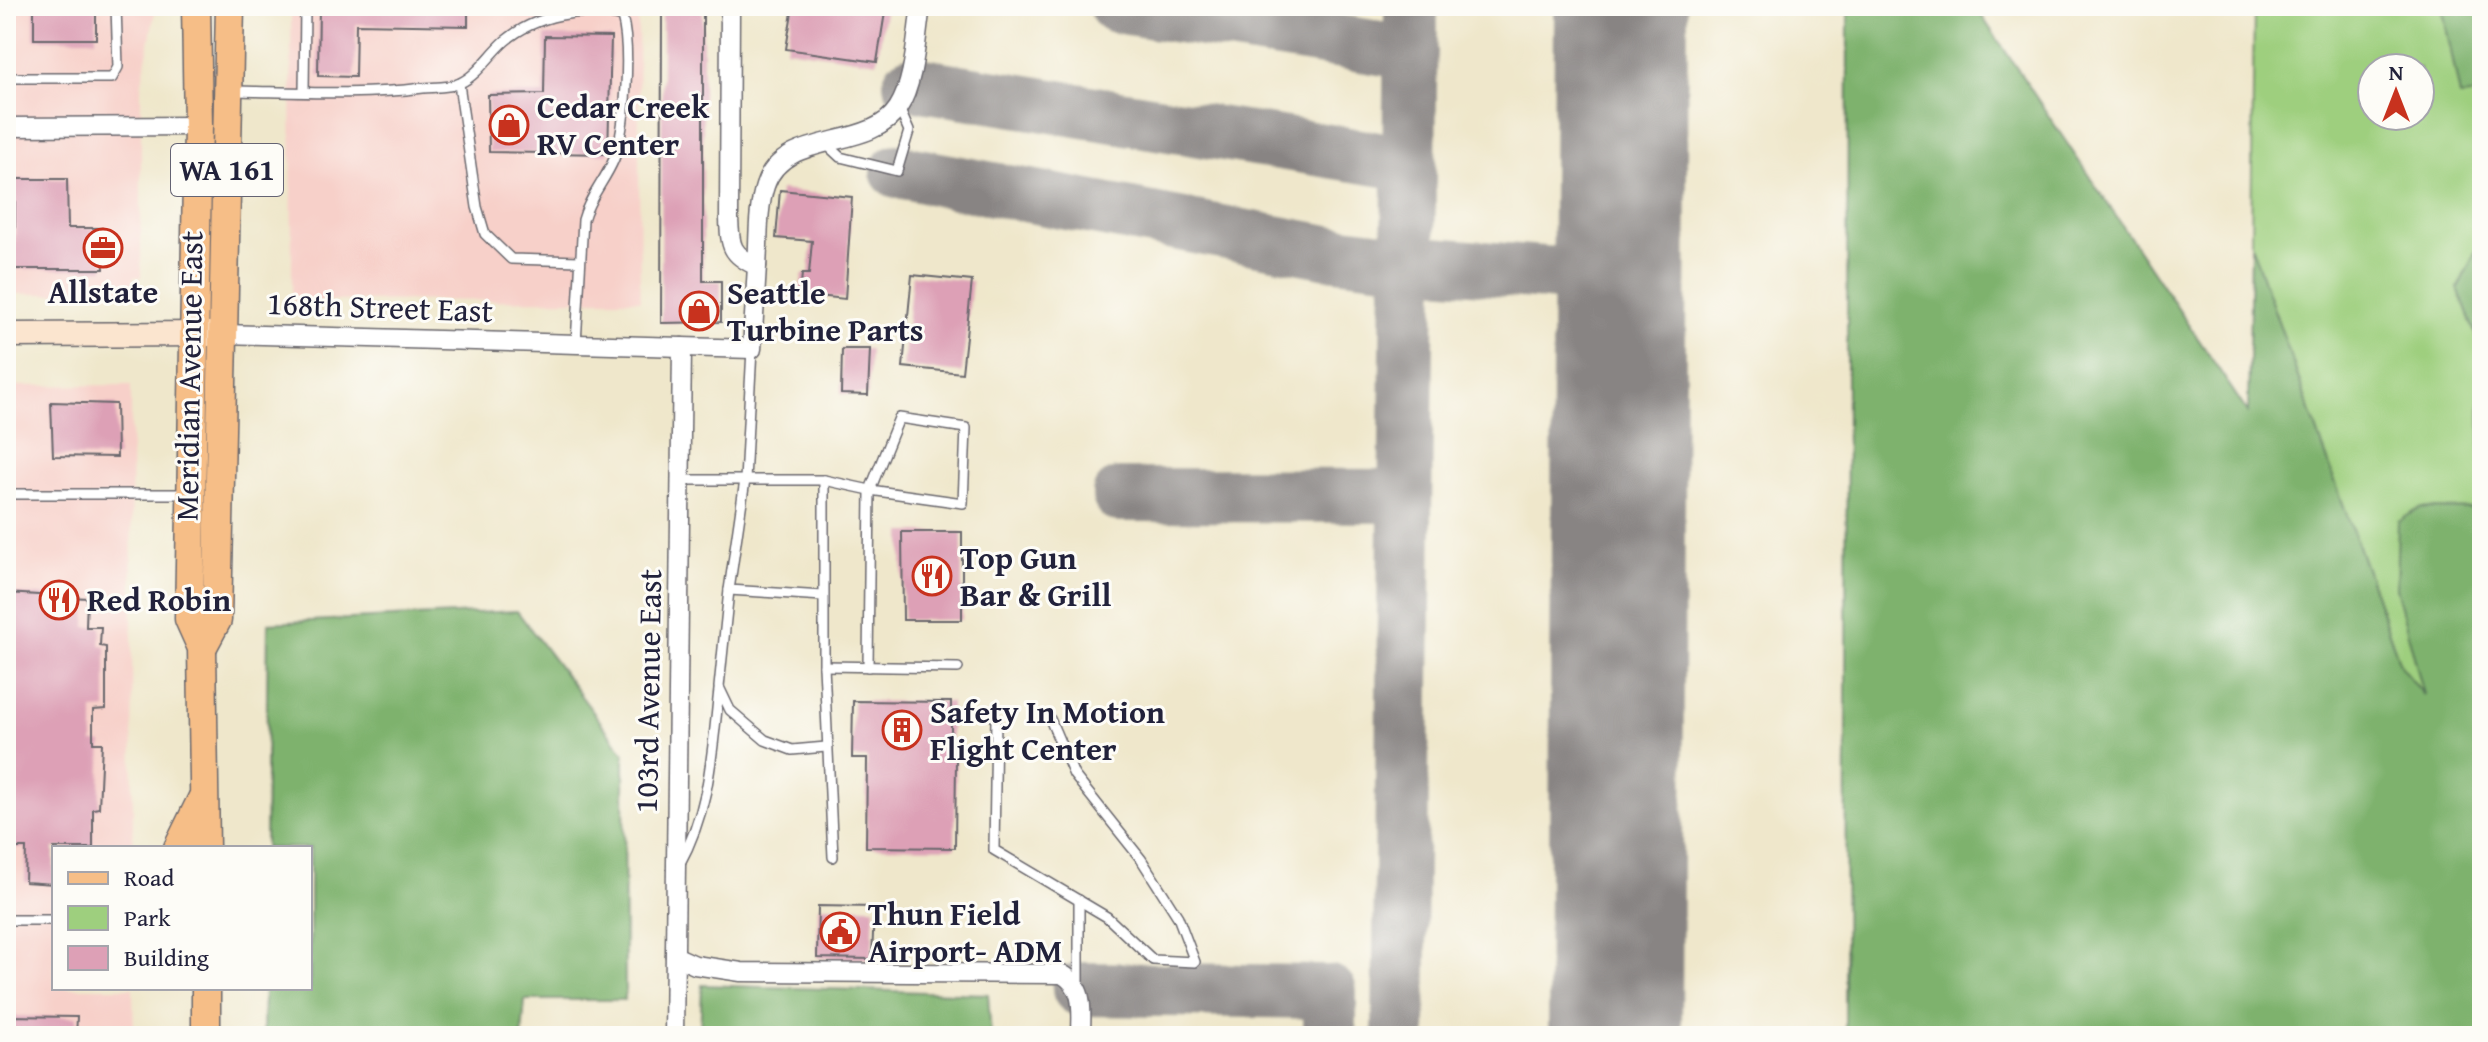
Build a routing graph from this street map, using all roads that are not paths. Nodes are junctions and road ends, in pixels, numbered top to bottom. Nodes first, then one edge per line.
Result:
1 (116, 6) edge
2 (230, 6) edge
3 (305, 6) edge
4 (730, 6) edge
5 (921, 6) edge
6 (196, 9) edge
7 (6, 78) edge
8 (459, 84) junction
9 (229, 91) junction
10 (304, 92) junction
11 (899, 108) junction
12 (198, 126) junction
13 (6, 127) edge
14 (825, 143) junction
15 (580, 261) junction
16 (757, 266) junction
17 (194, 333) junction
18 (225, 334) junction
19 (6, 335) edge
20 (576, 344) junction
21 (682, 347) junction
22 (752, 349) junction
23 (681, 480) junction
24 (745, 480) junction
25 (824, 480) junction
26 (870, 490) junction
27 (6, 494) edge
28 (190, 494) junction
29 (729, 590) junction
30 (823, 596) junction
31 (202, 648) junction
32 (824, 666) junction
33 (868, 667) junction
34 (958, 668) dead end
35 (719, 687) junction
36 (996, 718) dead end
37 (1050, 719) dead end
38 (826, 747) junction
39 (204, 794) junction
40 (179, 846) edge
41 (205, 846) edge
42 (833, 857) dead end
43 (676, 870) junction
44 (1079, 900) junction
45 (6, 920) edge
46 (52, 920) edge
47 (675, 956) junction
48 (1079, 989) junction
49 (206, 990) edge
50 (206, 1036) edge
51 (674, 1036) edge
52 (1081, 1036) edge

1 - 7 lane
2 - 9 main road, Meridian Avenue East / WA 161
3 - 10 lane
4 - 16 street
5 - 11 street
6 - 12 main road, WA 161
8 - 10 lane
8 - 15 lane
8 - 15 lane
9 - 10 lane
9 - 18 main road, Meridian Avenue East / WA 161
11 - 14 street
11 - 14 lane
12 - 13 street
12 - 17 main road, Meridian Avenue East / WA 161
14 - 16 street
15 - 20 lane
16 - 22 street
17 - 18 street, 168th Street East
17 - 19 street, 168th Street East
17 - 28 main road, Meridian Avenue East / WA 161
18 - 20 street, 168th Street East
18 - 31 main road, Meridian Avenue East / WA 161
20 - 21 street, 168th Street East
21 - 22 street, 168th Street East
21 - 23 street, 103rd Avenue East
22 - 24 lane
23 - 24 lane
23 - 43 street, 103rd Avenue East
24 - 25 lane
24 - 29 lane
25 - 26 lane
25 - 30 lane
26 - 26 lane
26 - 33 lane
27 - 28 lane
28 - 31 main road, Meridian Avenue East / WA 161
29 - 30 lane
29 - 35 lane
30 - 32 lane
31 - 39 main road, Meridian Avenue East / WA 161
32 - 33 lane
32 - 38 lane
33 - 34 lane
35 - 38 lane
35 - 43 lane
36 - 44 lane
37 - 44 lane
38 - 42 lane
39 - 40 main road
39 - 41 main road, Meridian Avenue East / WA 161
43 - 47 street, 103rd Avenue East
44 - 48 lane
45 - 46 lane
47 - 48 street
47 - 51 street, 103rd Avenue East
48 - 52 street
49 - 50 main road

